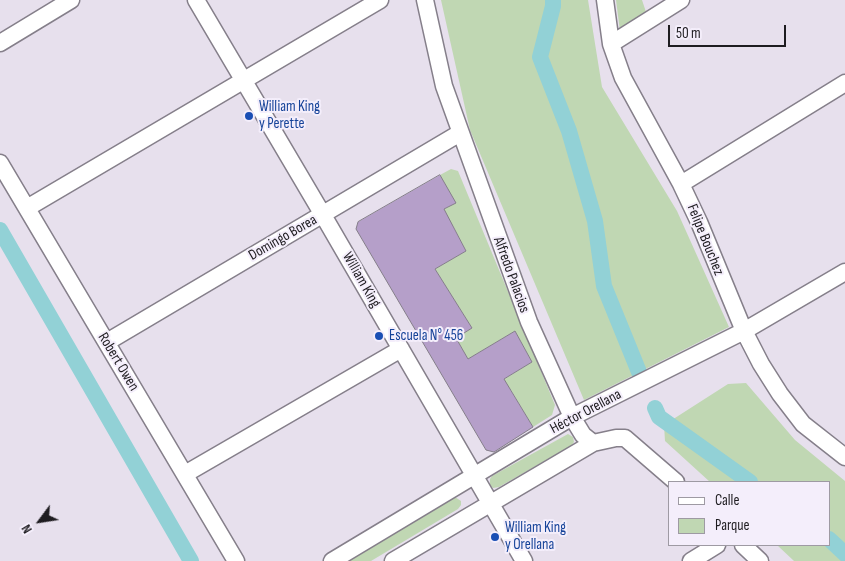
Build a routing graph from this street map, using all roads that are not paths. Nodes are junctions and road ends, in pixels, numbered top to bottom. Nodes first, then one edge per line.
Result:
1 (71, 0) edge
2 (196, 0) edge
3 (380, 0) edge
4 (425, 0) edge
5 (605, 0) edge
6 (681, 0) edge
7 (662, 5) edge
8 (0, 43) edge
9 (611, 44) junction
10 (244, 81) junction
11 (845, 83) edge
12 (460, 133) junction
13 (0, 163) edge
14 (681, 184) junction
15 (27, 208) junction
16 (323, 215) junction
17 (845, 272) edge
18 (744, 331) junction
19 (106, 342) junction
20 (401, 349) junction
21 (572, 418) junction
22 (593, 443) junction
23 (845, 457) edge
24 (184, 474) junction
25 (475, 476) junction
26 (675, 481) edge
27 (490, 504) junction
28 (715, 546) edge
29 (744, 546) edge
30 (236, 561) edge
31 (332, 561) edge
32 (393, 561) edge
33 (524, 561) edge
34 (690, 561) edge
35 (760, 561) edge

1 - 8 street
2 - 10 street, William King
3 - 10 street
4 - 12 street, Alfredo Palacios
5 - 9 street, Felipe Bouchez
6 - 7 street
7 - 9 street
9 - 14 street, Felipe Bouchez
10 - 15 street
10 - 16 street, William King
11 - 14 street
12 - 16 street, Domingo Borea
12 - 21 street, Alfredo Palacios
13 - 15 street, Robert Owen
14 - 18 street, Felipe Bouchez
15 - 19 street, Robert Owen
16 - 19 street, Domingo Borea
16 - 20 street, William King
17 - 18 street, Héctor Orellana
18 - 21 street, Héctor Orellana
18 - 23 street, Felipe Bouchez
19 - 24 street, Robert Owen
20 - 24 street
20 - 25 street, William King
21 - 22 street, Alfredo Palacios
21 - 25 street, Héctor Orellana
22 - 26 street
22 - 27 street, Héctor Orellana
24 - 30 street, Robert Owen
25 - 27 street, William King
25 - 31 street, Héctor Orellana
27 - 32 street, Héctor Orellana
27 - 33 street, William King
28 - 34 street
29 - 35 street

